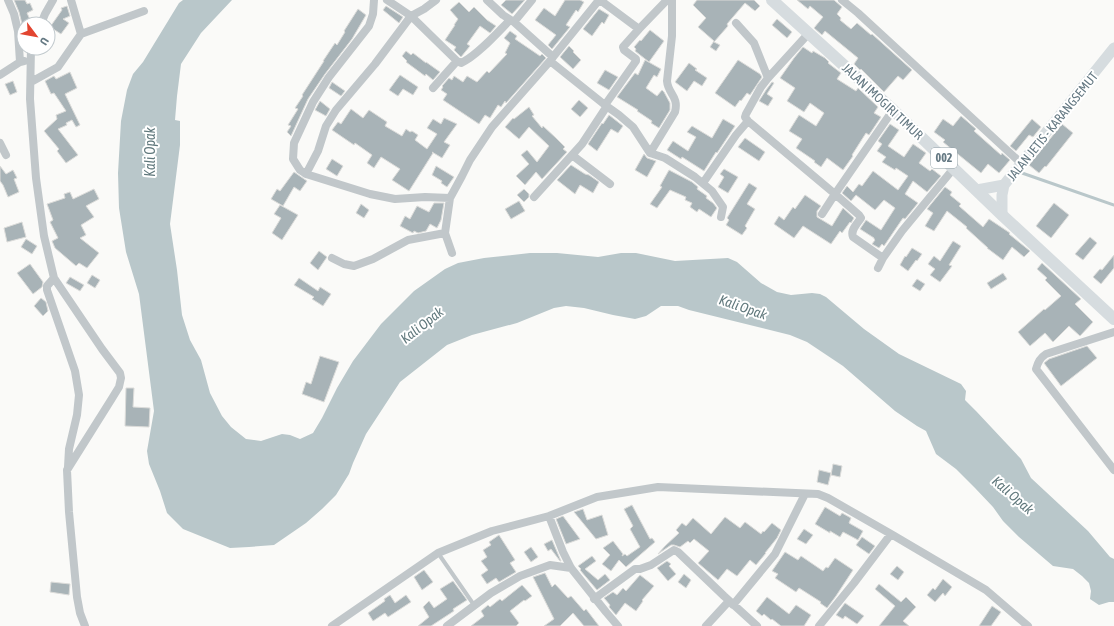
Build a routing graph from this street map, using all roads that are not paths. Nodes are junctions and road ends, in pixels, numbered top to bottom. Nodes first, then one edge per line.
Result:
1 (8, 0) edge
2 (53, 0) edge
3 (72, 0) edge
4 (374, 0) edge
5 (388, 0) edge
6 (436, 0) edge
7 (487, 0) edge
8 (532, 0) edge
9 (600, 0) edge
10 (667, 0) edge
11 (672, 0) edge
12 (772, 0) edge
13 (842, 0) edge
14 (144, 11) dead end
15 (44, 16) edge
16 (411, 16) junction
17 (512, 21) junction
18 (736, 23) dead end
19 (639, 29) junction
20 (808, 33) junction
21 (81, 34) junction
22 (1114, 48) edge
23 (30, 56) edge
24 (551, 59) junction
25 (30, 61) junction
26 (457, 61) junction
27 (20, 62) junction
28 (0, 75) edge
29 (768, 78) junction
30 (31, 82) junction
31 (433, 88) dead end
32 (606, 106) junction
33 (893, 110) junction
34 (748, 121) junction
35 (0, 144) edge
36 (650, 153) junction
37 (6, 155) dead end
38 (572, 155) junction
39 (1022, 164) junction
40 (954, 168) junction
41 (306, 174) junction
42 (610, 184) dead end
43 (703, 184) junction
44 (1004, 185) junction
45 (977, 190) junction
46 (835, 194) junction
47 (534, 197) dead end
48 (450, 198) junction
49 (822, 214) dead end
50 (1002, 215) junction
51 (721, 217) dead end
52 (445, 234) junction
53 (452, 254) dead end
54 (332, 258) dead end
55 (883, 258) junction
56 (878, 268) dead end
57 (54, 278) junction
58 (1114, 319) edge
59 (1114, 332) edge
60 (68, 470) junction
61 (1114, 470) edge
62 (805, 494) junction
63 (549, 516) junction
64 (891, 534) junction
65 (438, 553) junction
66 (571, 568) junction
67 (594, 599) junction
68 (731, 603) junction
69 (474, 605) junction
70 (449, 625) edge
71 (85, 626) edge
72 (332, 626) edge
73 (618, 626) edge
74 (706, 626) edge
75 (757, 626) edge
76 (819, 626) edge
77 (1028, 626) edge

1 - 27 street
2 - 15 street
3 - 21 street
4 - 41 street
5 - 16 street
6 - 16 street
7 - 17 street
8 - 17 street
9 - 19 street
9 - 24 street
10 - 19 street
11 - 36 street
12 - 20 main road, JALAN IMOGIRI TIMUR / 002
13 - 39 street
14 - 21 street
16 - 26 street
16 - 41 street
17 - 24 street
17 - 26 street
18 - 29 street
19 - 32 street
20 - 29 street
20 - 33 main road, JALAN IMOGIRI TIMUR / 002
21 - 30 street
22 - 39 main road, JALAN JETIS - KARANGSEMUT
23 - 25 street
24 - 32 street
24 - 48 street
25 - 27 street
25 - 30 street
26 - 31 street
27 - 28 street
29 - 34 street
30 - 57 street
32 - 36 street
32 - 38 street
33 - 40 main road, JALAN IMOGIRI TIMUR / 002
33 - 46 street
34 - 43 street
34 - 46 street
35 - 37 street
36 - 43 street
38 - 42 street
38 - 47 street
39 - 44 main road, JALAN JETIS - KARANGSEMUT
40 - 45 main road, JALAN IMOGIRI TIMUR / 002
40 - 55 street
41 - 48 street
43 - 51 street
44 - 45 main road
44 - 50 main road
45 - 50 main road, JALAN IMOGIRI TIMUR / 002
46 - 49 street
46 - 55 street
48 - 52 street
50 - 58 main road, JALAN IMOGIRI TIMUR / 002
52 - 53 street
52 - 54 street
55 - 56 street
57 - 60 street
57 - 60 street
59 - 61 street
60 - 71 street
62 - 63 street
62 - 64 street
62 - 68 street
63 - 65 street
63 - 66 street
64 - 76 street
64 - 77 street
65 - 69 lane
65 - 72 street
66 - 67 street
66 - 69 street
67 - 68 street
67 - 73 street
68 - 74 street
68 - 75 street
69 - 70 street

